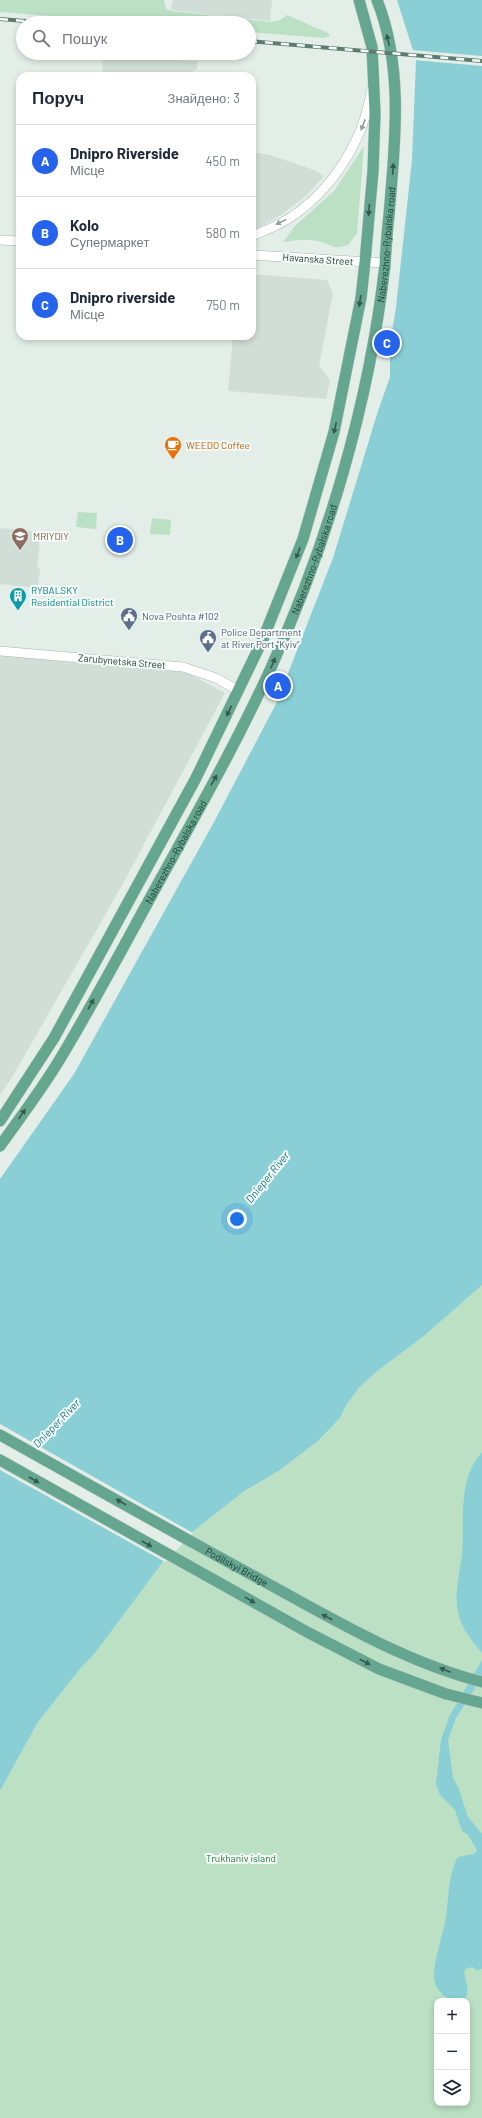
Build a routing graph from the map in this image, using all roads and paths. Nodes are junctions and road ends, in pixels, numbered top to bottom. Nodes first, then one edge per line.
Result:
1 (359, 0) edge
2 (377, 0) edge
3 (374, 73) junction
4 (256, 234) edge
5 (0, 240) edge
6 (16, 241) edge
7 (256, 255) edge
8 (365, 262) junction
9 (385, 264) junction
10 (0, 651) edge
11 (239, 691) junction
12 (0, 1120) edge
13 (0, 1146) edge
14 (0, 1435) edge
15 (0, 1460) edge
16 (482, 1682) edge
17 (482, 1703) edge

1 - 3 main road, Naberezhno-Rybalska road
9 -> 2 main road, Naberezhno-Rybalska road
3 -> 4 street
3 -> 8 main road, Naberezhno-Rybalska road
5 - 6 street
7 - 8 street, Havanska Street
8 - 9 street, Havanska Street
8 -> 11 main road, Naberezhno-Rybalska road
13 -> 9 main road, Naberezhno-Rybalska road
10 - 11 street, Zarubynetska Street
11 -> 12 main road, Naberezhno-Rybalska road
16 -> 14 main road, Podilskyi Bridge
15 -> 17 main road

